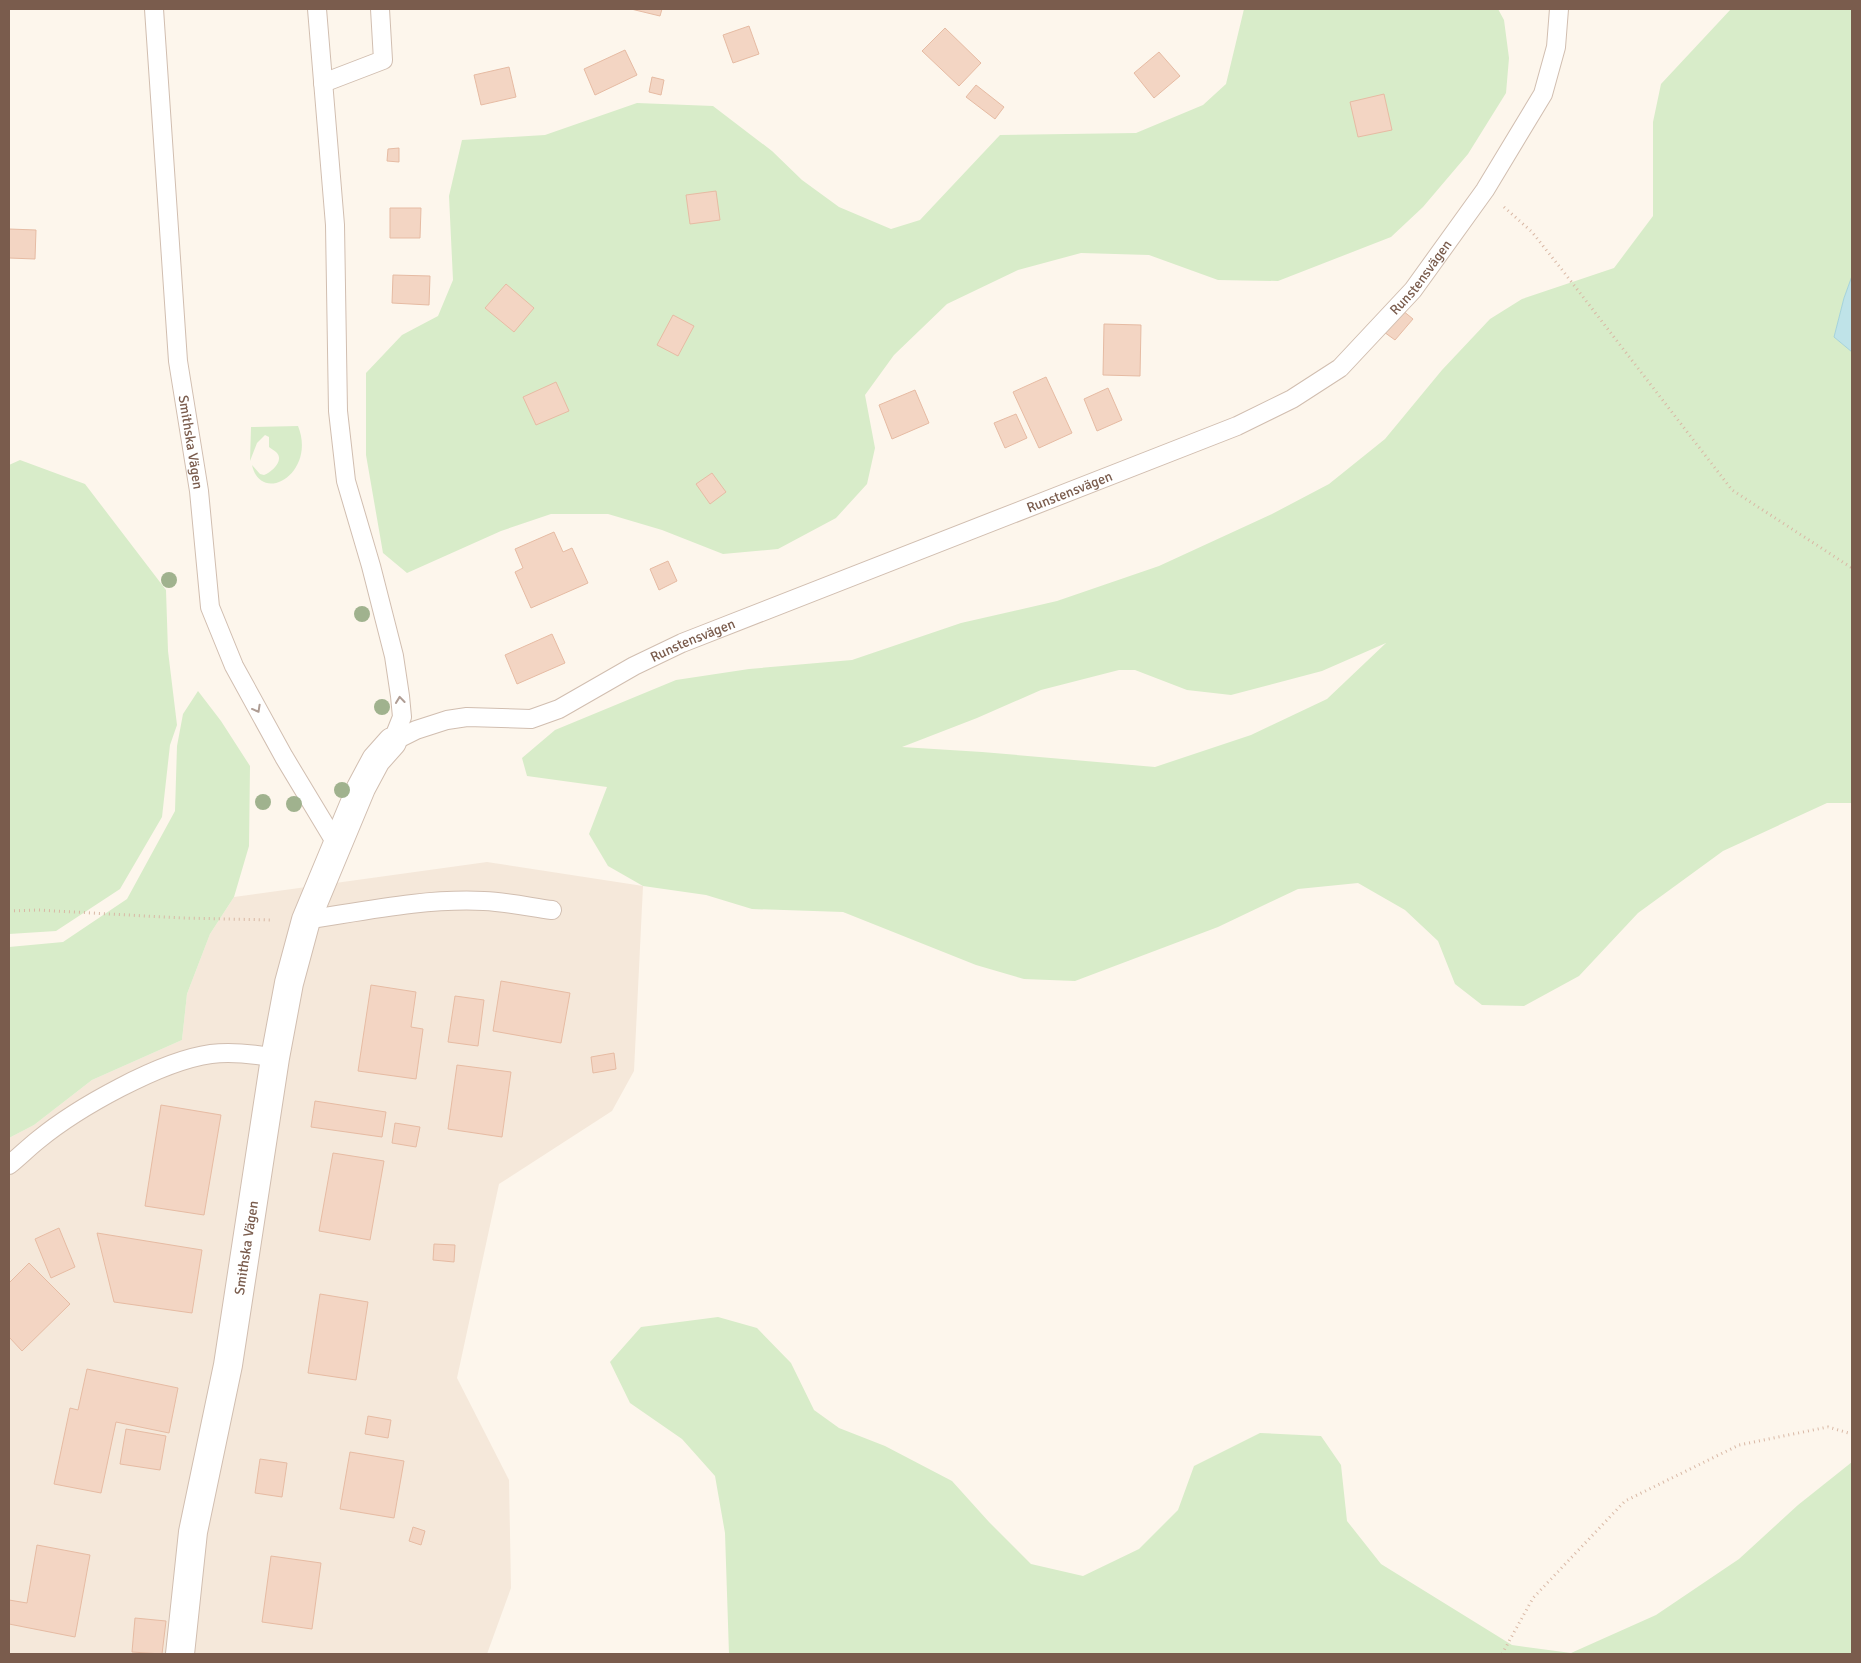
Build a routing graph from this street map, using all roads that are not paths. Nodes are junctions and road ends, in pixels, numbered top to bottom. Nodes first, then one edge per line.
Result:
1 (154, 9) edge
2 (317, 9) edge
3 (380, 9) edge
4 (1559, 9) edge
5 (323, 83) junction
6 (392, 742) junction
7 (337, 845) junction
8 (552, 910) dead end
9 (306, 920) junction
10 (275, 1058) junction
11 (9, 1165) edge
12 (180, 1654) edge

1 -> 7 lane, Smithska Vägen
2 - 5 lane, Smithska Vägen
3 - 5 lane
4 - 6 lane, Runstensvägen
6 -> 5 lane, Smithska Vägen
6 - 7 street, Smithska Vägen
7 - 9 street, Smithska Vägen
8 - 9 lane
9 - 10 street, Smithska Vägen
10 - 11 lane
10 - 12 street, Smithska Vägen

